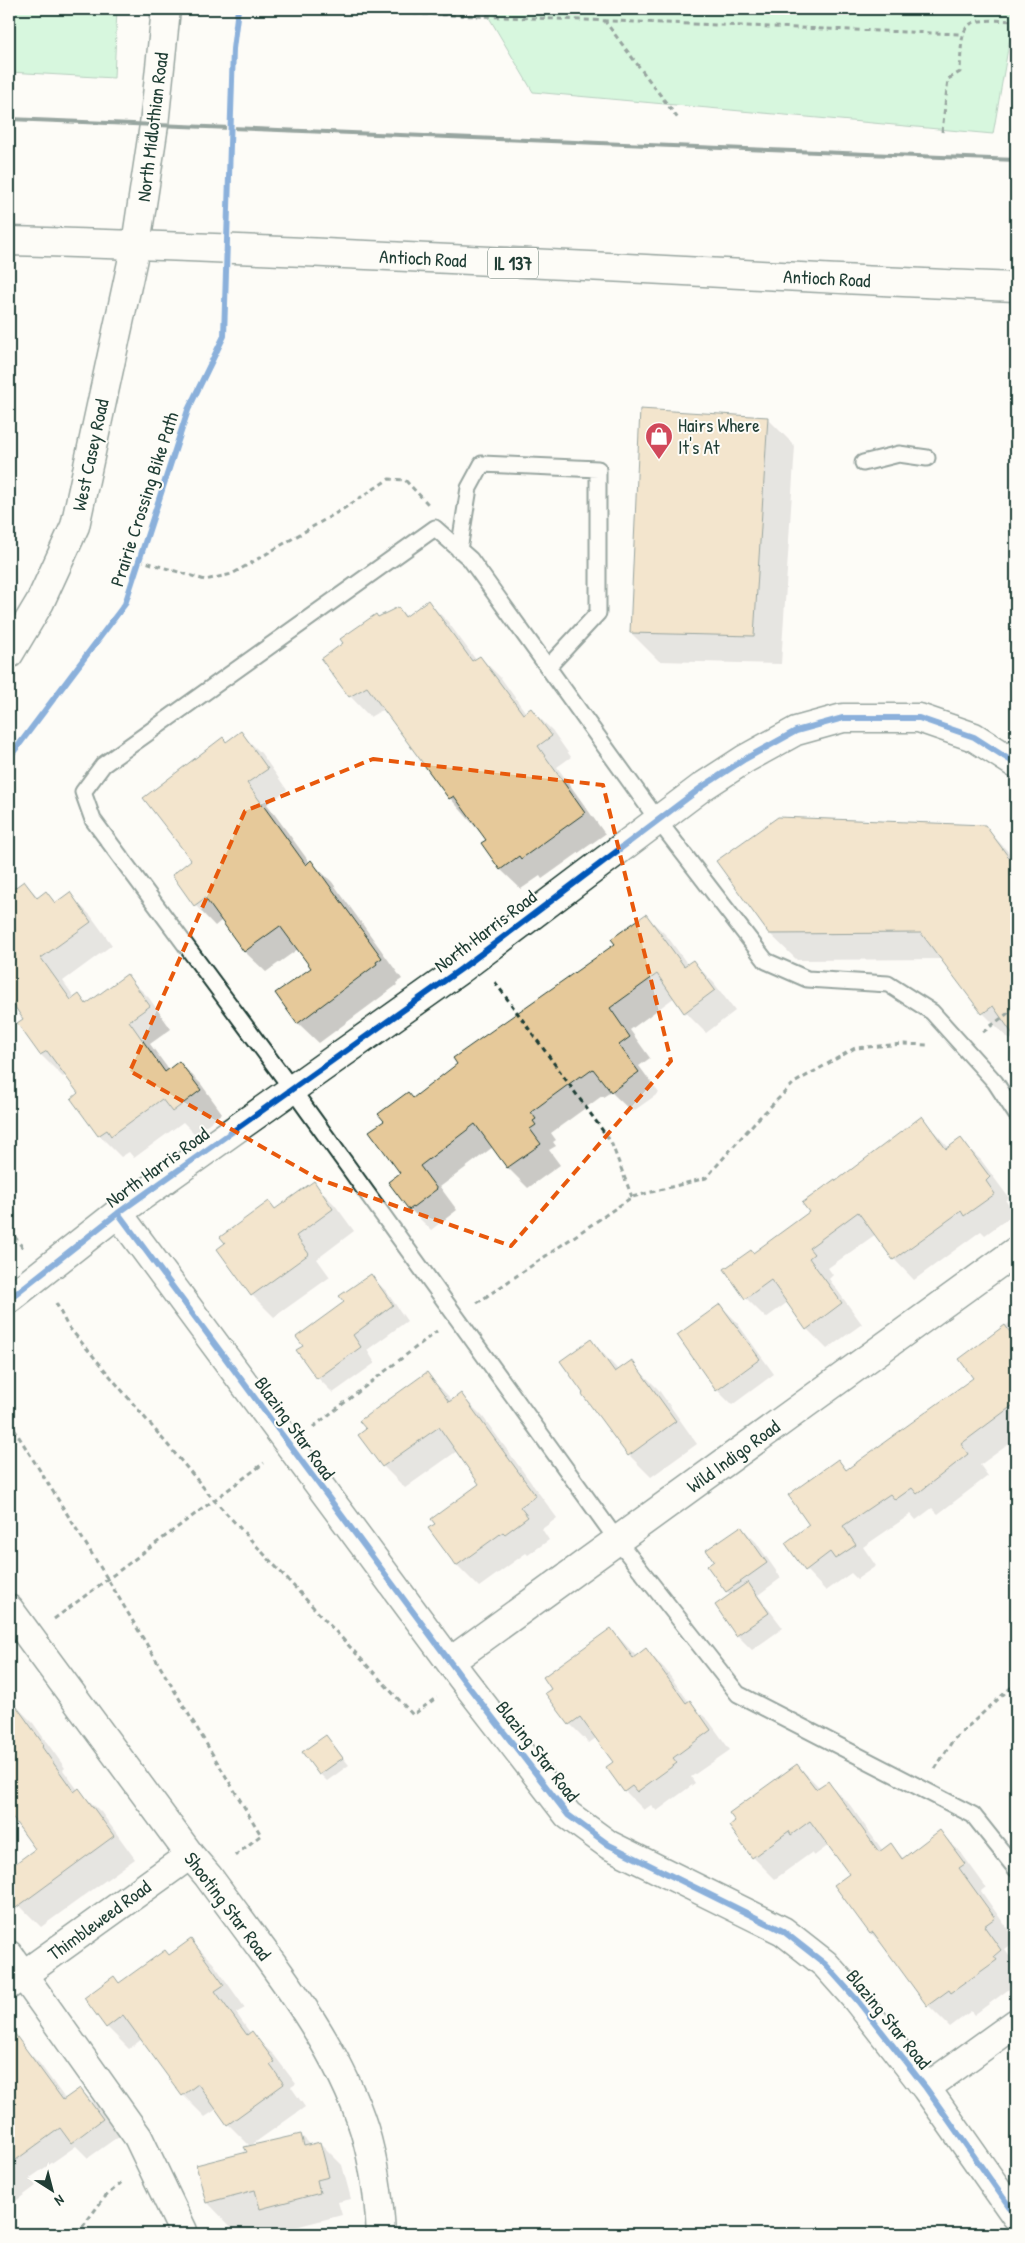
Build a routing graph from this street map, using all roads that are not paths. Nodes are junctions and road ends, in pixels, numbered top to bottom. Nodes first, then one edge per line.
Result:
1 (166, 9) edge
2 (9, 240) edge
3 (136, 244) junction
4 (1016, 287) edge
5 (927, 458) dead end
6 (863, 463) dead end
7 (459, 550) junction
8 (9, 654) edge
9 (548, 667) junction
10 (1016, 764) edge
11 (657, 819) junction
12 (292, 1089) junction
13 (1016, 1114) edge
14 (118, 1213) junction
15 (1016, 1251) edge
16 (9, 1299) edge
17 (617, 1540) junction
18 (9, 1609) edge
19 (456, 1670) junction
20 (190, 1855) junction
21 (1016, 1870) edge
22 (13, 1972) edge
23 (1016, 2023) edge
24 (926, 2088) junction
25 (1016, 2216) edge
26 (183, 2234) edge
27 (381, 2234) edge

1 - 3 street, North Midlothian Road
2 - 3 street, Antioch Road / IL 137
3 - 4 street, Antioch Road / IL 137
3 - 8 street, West Casey Road
5 - 6 lane
7 - 9 lane
7 - 9 lane
7 - 12 lane
9 - 11 lane
10 - 11 street, North Harris Road
11 - 12 street, North Harris Road
11 - 13 lane
12 - 14 street, North Harris Road
12 - 17 lane
14 - 16 street, North Harris Road
14 - 19 street, Blazing Star Road
15 - 17 street, Wild Indigo Road
17 - 19 street, Wild Indigo Road
17 - 21 lane
18 - 20 street, Shooting Star Road
19 - 24 street, Blazing Star Road
20 - 22 street, Thimbleweed Road
20 - 27 street, Shooting Star Road
22 - 26 street
23 - 24 street
24 - 25 street, Blazing Star Road

